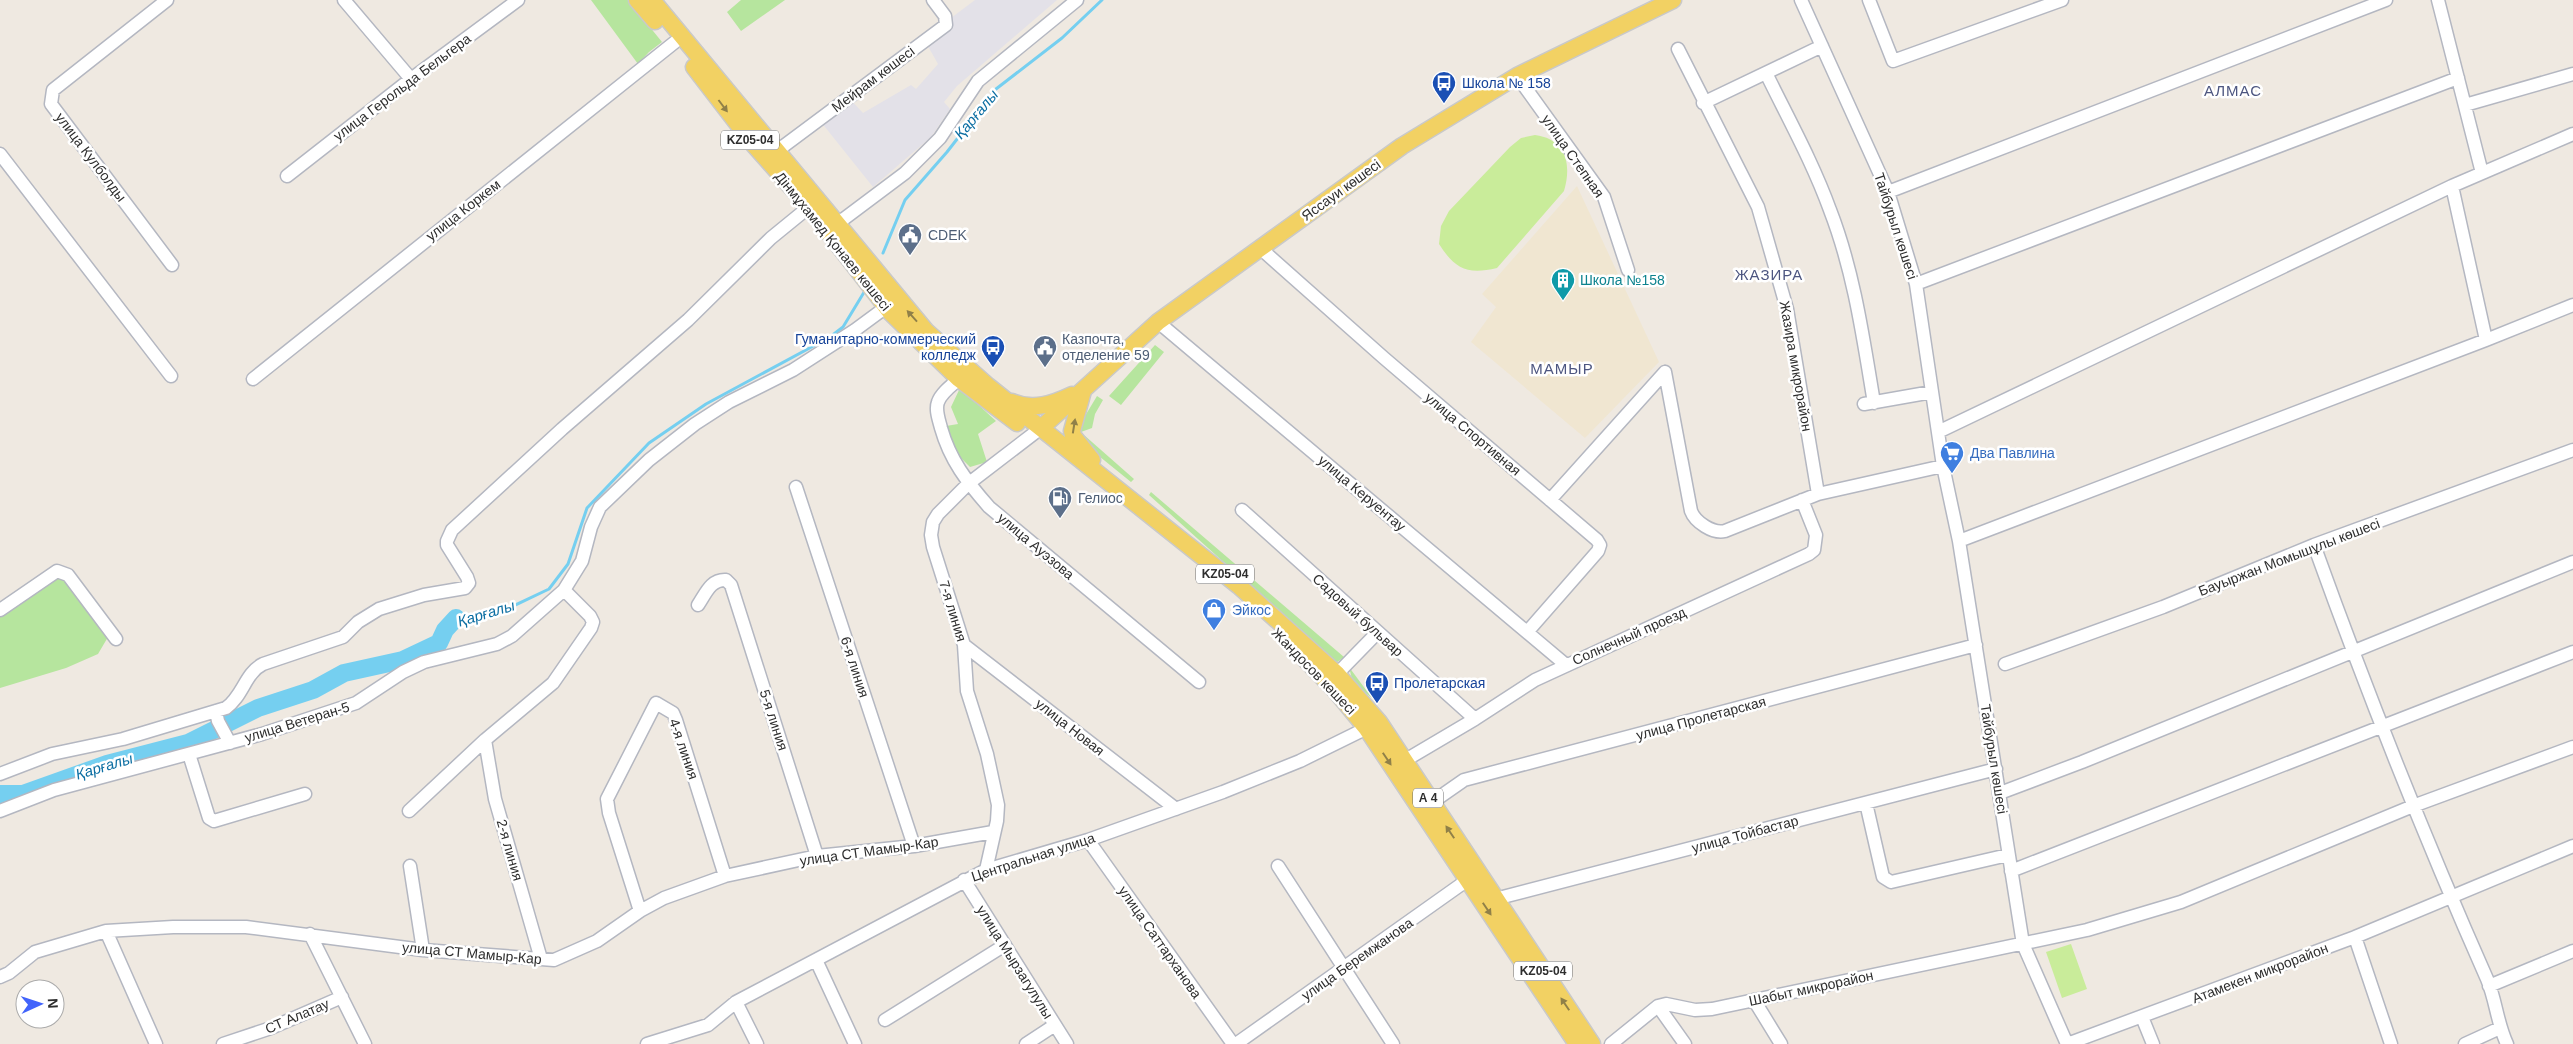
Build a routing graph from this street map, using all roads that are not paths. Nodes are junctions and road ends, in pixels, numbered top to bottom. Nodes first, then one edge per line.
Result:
1 (167, 0) edge
2 (344, 0) edge
3 (518, 0) edge
4 (638, 0) edge
5 (652, 0) edge
6 (934, 0) edge
7 (1077, 0) edge
8 (1801, 0) edge
9 (1869, 0) edge
10 (2062, 0) edge
11 (2386, 0) edge
12 (2438, 0) edge
13 (1662, 2) edge
14 (675, 42) junction
15 (1822, 46) junction
16 (1678, 49) dead end
17 (1766, 73) junction
18 (2573, 74) edge
19 (1517, 76) junction
20 (411, 78) junction
21 (2458, 78) junction
22 (1703, 102) junction
23 (2465, 105) junction
24 (2573, 134) edge
25 (778, 150) junction
26 (0, 154) edge
27 (5, 171) edge
28 (2482, 173) junction
29 (287, 176) dead end
30 (2452, 186) junction
31 (1888, 192) junction
32 (809, 207) junction
33 (837, 224) junction
34 (1260, 248) junction
35 (172, 265) dead end
36 (1628, 270) dead end
37 (873, 280) junction
38 (1916, 284) junction
39 (891, 303) junction
40 (2573, 305) edge
41 (1158, 322) junction
42 (2486, 340) junction
43 (171, 376) dead end
44 (253, 379) dead end
45 (959, 379) junction
46 (988, 386) junction
47 (1083, 390) junction
48 (1932, 392) junction
49 (1037, 432) junction
50 (1938, 432) junction
51 (2573, 450) edge
52 (1943, 466) junction
53 (1107, 480) junction
54 (968, 484) junction
55 (796, 487) dead end
56 (1818, 494) junction
57 (1550, 500) junction
58 (1802, 500) junction
59 (1242, 510) dead end
60 (1959, 541) junction
61 (2314, 545) junction
62 (2573, 562) edge
63 (564, 590) junction
64 (698, 605) dead end
65 (0, 610) edge
66 (1377, 632) junction
67 (1528, 632) junction
68 (116, 640) dead end
69 (964, 645) junction
70 (1976, 646) junction
71 (2352, 651) junction
72 (2573, 652) edge
73 (2005, 664) dead end
74 (1566, 665) junction
75 (1337, 674) junction
76 (1200, 682) dead end
77 (217, 716) junction
78 (1475, 719) junction
79 (2383, 724) junction
80 (1373, 726) junction
81 (228, 738) junction
82 (485, 740) junction
83 (2573, 747) edge
84 (190, 754) junction
85 (1404, 761) junction
86 (1996, 769) junction
87 (0, 774) edge
88 (2000, 793) junction
89 (305, 794) dead end
90 (1866, 802) junction
91 (1431, 803) junction
92 (2413, 806) junction
93 (1176, 809) junction
94 (0, 811) edge
95 (409, 811) dead end
96 (993, 832) junction
97 (1088, 840) junction
98 (914, 846) junction
99 (2573, 846) edge
100 (2008, 855) junction
101 (816, 856) junction
102 (410, 866) dead end
103 (1278, 866) dead end
104 (986, 870) junction
105 (2010, 871) junction
106 (725, 876) junction
107 (1473, 876) junction
108 (964, 880) junction
109 (2450, 896) junction
110 (1495, 899) junction
111 (640, 911) junction
112 (106, 930) junction
113 (310, 934) junction
114 (2355, 937) junction
115 (2023, 944) junction
116 (1005, 945) junction
117 (423, 950) junction
118 (2573, 951) edge
119 (541, 959) junction
120 (816, 960) junction
121 (1343, 970) junction
122 (0, 977) edge
123 (2490, 986) junction
124 (342, 997) junction
125 (1754, 1000) junction
126 (736, 1002) junction
127 (1658, 1006) junction
128 (2142, 1017) junction
129 (885, 1020) dead end
130 (1055, 1025) junction
131 (2500, 1028) junction
132 (156, 1044) edge
133 (223, 1044) edge
134 (365, 1044) edge
135 (647, 1044) edge
136 (757, 1044) edge
137 (855, 1044) edge
138 (1026, 1044) edge
139 (1067, 1044) edge
140 (1234, 1044) edge
141 (1393, 1044) edge
142 (1577, 1044) edge
143 (1592, 1044) edge
144 (1611, 1044) edge
145 (1685, 1044) edge
146 (1781, 1044) edge
147 (2067, 1044) edge
148 (2153, 1044) edge
149 (2391, 1044) edge
150 (2465, 1044) edge
151 (2507, 1044) edge

1 - 35 street, улица Кулболды
2 - 20 street
3 - 20 street, улица Герольда Бельгера
4 - 14 main road, Дінмұхамед Қонаев көшесі / KZ05-04
5 - 25 main road, Дінмұхамед Қонаев көшесі / KZ05-04
6 - 25 street, Мейрам көшесі
7 - 33 street
8 - 15 street, Тайбурыл көшесі
9 - 10 street
11 - 31 street
12 - 21 street
13 - 19 main road, Яссауи көшесі
14 -> 32 main road, Дінмұхамед Қонаев көшесі / KZ05-04
14 - 44 street, улица Коркем
15 - 17 street
15 - 31 street, Тайбурыл көшесі
16 - 22 street, Жазира микрорайон
17 - 22 street
17 - 48 street
18 - 23 street
19 - 34 main road, Яссауи көшесі
19 - 36 street, улица Степная
20 - 29 street, улица Герольда Бельгера
21 - 23 street
21 - 38 street
22 - 56 street, Жазира микрорайон
23 - 28 street
24 - 28 street
25 - 33 main road, Дінмұхамед Қонаев көшесі / KZ05-04
26 - 27 street
27 - 43 street
28 - 30 street
30 - 42 street
30 - 50 street
31 - 38 street, Тайбурыл көшесі
32 - 37 main road, Дінмұхамед Қонаев көшесі / KZ05-04
32 - 77 street
33 - 37 main road, Дінмұхамед Қонаев көшесі / KZ05-04
34 - 41 main road, Яссауи көшесі
34 - 57 street, улица Спортивная
37 - 39 main road, Дінмұхамед Қонаев көшесі / KZ05-04
38 - 48 street, Тайбурыл көшесі
39 - 45 main road, Дінмұхамед Қонаев көшесі / KZ05-04
46 -> 39 main road, Дінмұхамед Қонаев көшесі / KZ05-04
39 - 63 street, улица Ветеран-5
40 - 42 street
41 - 47 main road, Яссауи көшесі
41 - 67 street, улица Керуентау
42 - 60 street
45 - 49 main road, Дінмұхамед Қонаев көшесі / KZ05-04
45 - 54 street, улица Ауэзова
46 - 47 main road
46 - 49 main road, Дінмұхамед Қонаев көшесі / KZ05-04
47 - 49 main road, Яссауи көшесі
53 -> 47 main road
48 - 50 street, Тайбурыл көшесі
49 - 53 main road, KZ05-04
49 - 54 street, 7-я линия
49 - 80 main road, Жандосов көшесі / KZ05-04
50 - 52 street, Тайбурыл көшесі
51 - 61 street, Бауыржан Момышұлы көшесі
52 - 56 street
52 - 60 street, Тайбурыл көшесі
53 - 75 main road, Жандосов көшесі / KZ05-04
54 - 69 street, 7-я линия
54 - 76 street, улица Ауэзова
55 - 98 street, 6-я линия
56 - 58 street
57 - 58 street
57 - 67 street, улица Спортивная
58 - 74 street, Солнечный проезд
59 - 66 street, Садовый бульвар
60 - 70 street, Тайбурыл көшесі
61 - 71 street
61 - 73 street, Бауыржан Момышұлы көшесі
62 - 71 street
63 - 81 street, улица Ветеран-5
63 - 82 street
64 - 101 street, 5-я линия
65 - 68 street
66 - 75 street
66 - 78 street, Садовый бульвар
67 - 74 street, улица Керуентау
69 - 93 street, улица Новая
69 - 96 street, 7-я линия
70 - 86 street, Тайбурыл көшесі
70 - 91 street, улица Пролетарская
71 - 79 street
71 - 88 street
72 - 79 street
74 - 78 street, Солнечный проезд
75 - 80 main road, Жандосов көшесі / А 4
77 - 81 street
77 - 87 street
78 - 85 street, Солнечный проезд
79 - 92 street
79 - 105 street
80 - 85 main road, Жандосов көшесі / А 4
80 - 93 street, Центральная улица
80 -> 107 main road, Жандосов көшесі / KZ05-04
81 - 84 street, улица Ветеран-5
82 - 95 street
82 - 119 street, 2-я линия
83 - 92 street, Шабыт микрорайон
84 - 89 street
84 - 94 street, улица Ветеран-5
85 - 91 main road, Жандосов көшесі / А 4
86 - 88 street, Тайбурыл көшесі
86 - 90 street, улица Тойбастар
88 - 100 street, Тайбурыл көшесі
90 - 100 street
90 - 110 street, улица Тойбастар
107 -> 91 main road, Жандосов көшесі / А 4
92 - 109 street
92 - 115 street, Шабыт микрорайон
93 - 97 street, Центральная улица
96 - 98 street, улица СТ Мамыр-Кар
96 - 104 street, 7-я линия
97 - 104 street, Центральная улица
97 - 140 street, улица Саттарханова
98 - 101 street, улица СТ Мамыр-Кар
99 - 109 street, Атамекен микрорайон
100 - 105 street, Тайбурыл көшесі
101 - 106 street, улица СТ Мамыр-Кар
102 - 117 street
103 - 121 street
104 - 108 street, Центральная улица
105 - 115 street, Тайбурыл көшесі
106 - 111 street, улица СТ Мамыр-Кар
106 - 111 street, 4-я линия
107 - 110 main road, Жандосов көшесі / А 4
107 - 121 street, улица Беремжанова
107 -> 142 main road, Жандосов көшесі / KZ05-04
108 - 116 street, улица Мырзагулулы
108 - 120 street, Центральная улица
109 - 114 street, Атамекен микрорайон
109 - 123 street
143 -> 110 main road, Жандосов көшесі / KZ05-04
111 - 119 street, улица СТ Мамыр-Кар
112 - 113 street, улица СТ Мамыр-Кар
112 - 122 street, улица СТ Мамыр-Кар
112 - 132 street
113 - 117 street, улица СТ Мамыр-Кар
113 - 124 street
114 - 128 street, Атамекен микрорайон
114 - 149 street
115 - 125 street, Шабыт микрорайон
115 - 147 street, Тайбурыл көшесі
116 - 129 street
116 - 130 street, улица Мырзагулулы
117 - 119 street, улица СТ Мамыр-Кар
118 - 123 street
120 - 126 street, Центральная улица
120 - 137 street
121 - 140 street, улица Беремжанова
121 - 141 street
123 - 131 street
124 - 133 street, СТ Алатау
124 - 134 street
125 - 127 street, Шабыт микрорайон
125 - 146 street
126 - 135 street, Центральная улица
126 - 136 street
127 - 144 street
127 - 145 street
128 - 147 street, Атамекен микрорайон
128 - 148 street
130 - 138 street
130 - 139 street, улица Мырзагулулы
131 - 150 street
131 - 151 street

